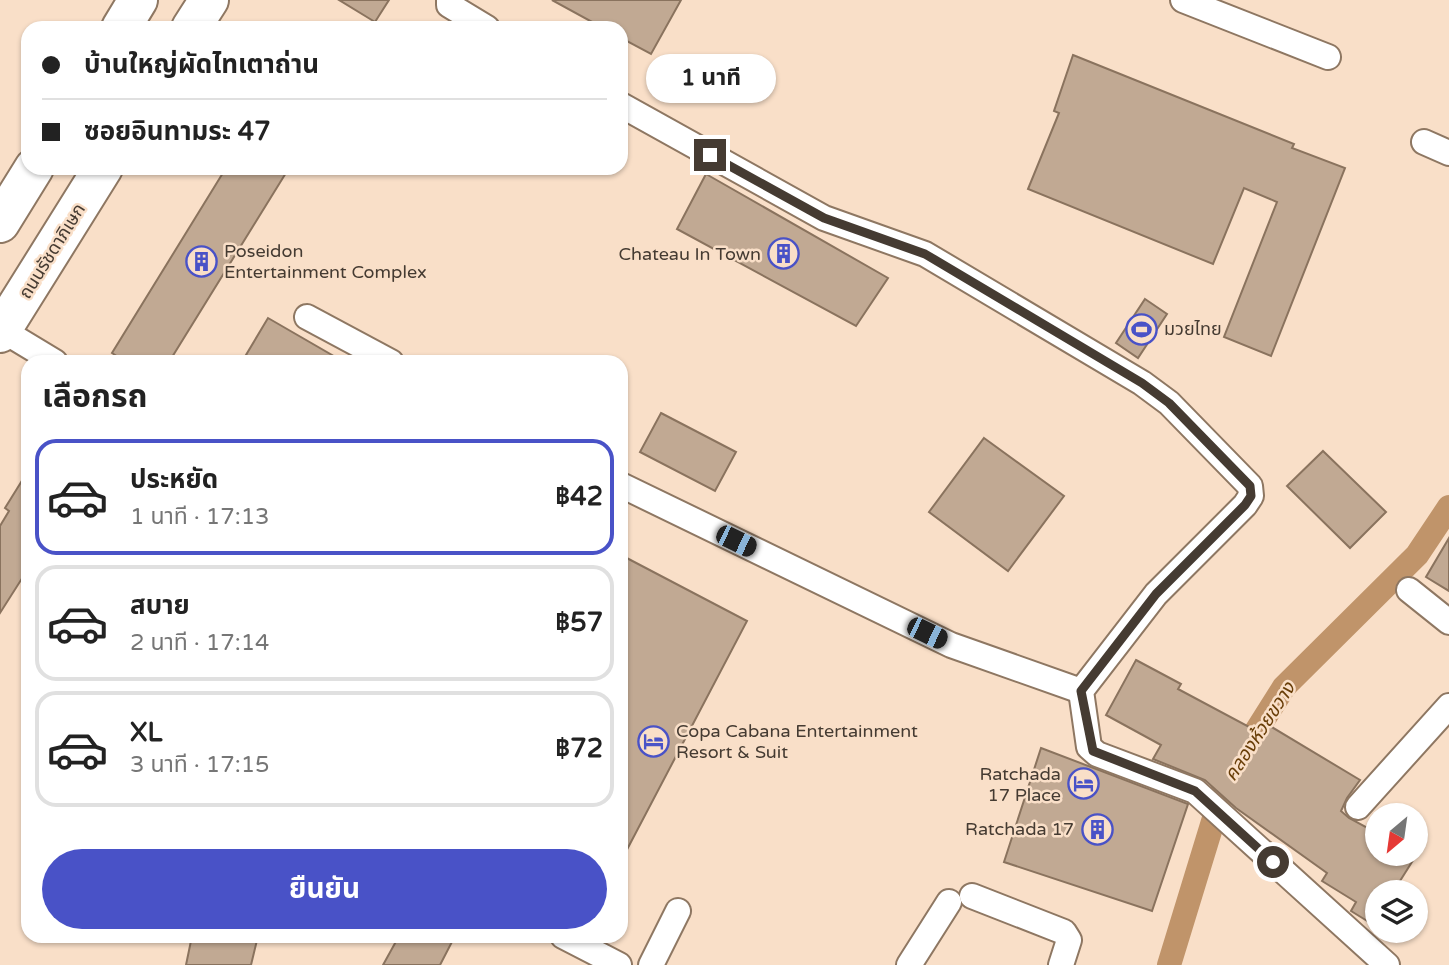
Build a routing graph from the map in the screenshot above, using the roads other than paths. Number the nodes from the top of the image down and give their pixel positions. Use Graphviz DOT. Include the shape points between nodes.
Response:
graph roads {
  1 [pos="138,0"];
  2 [pos="209,0"];
  3 [pos="449,0"];
  4 [pos="1182,0"];
  5 [pos="125,21"];
  6 [pos="196,21"];
  7 [pos="475,21"];
  8 [pos="1328,57"];
  9 [pos="628,109"];
  10 [pos="1424,142"];
  11 [pos="1449,153"];
  12 [pos="30,175"];
  13 [pos="99,175"];
  14 [pos="0,223"];
  15 [pos="307,317"];
  16 [pos="1,332"];
  17 [pos="42,355"];
  18 [pos="378,355"];
  19 [pos="628,488"];
  20 [pos="1409,590"];
  21 [pos="1449,622"];
  22 [pos="1081,691"];
  23 [pos="1449,706"];
  24 [pos="1358,807"];
  25 [pos="678,911"];
  26 [pos="577,943"];
  27 [pos="619,965"];
  28 [pos="652,965"];
  29 [pos="909,965"];
  30 [pos="1061,965"];
  31 [pos="1387,965"];
  1 -- 5 [label="main road"];
  2 -- 6 [label="main road"];
  3 -- 7 [label="street" via="449,5"];
  4 -- 8 [label="street"];
  9 -- 22 [label="street" via="824,218 925,254 1142,383 1169,403 1250,486 1251,496 1245,505 1156,594"];
  10 -- 11 [label="street"];
  12 -- 14 [label="main road"];
  13 -- 16 [label="main road, ถนนรัชดาภิเษก"];
  15 -- 18 [label="street"];
  16 -- 17 [label="street"];
  19 -- 22 [label="street" via="951,645"];
  20 -- 21 [label="street"];
  22 -- 31 [label="street" via="1093,751 1195,791"];
  23 -- 24 [label="street"];
  25 -- 28 [label="street"];
  26 -- 27 [label="street"];
  29 -- 30 [label="street" via="960,899 1064,932 1069,940"];
}
